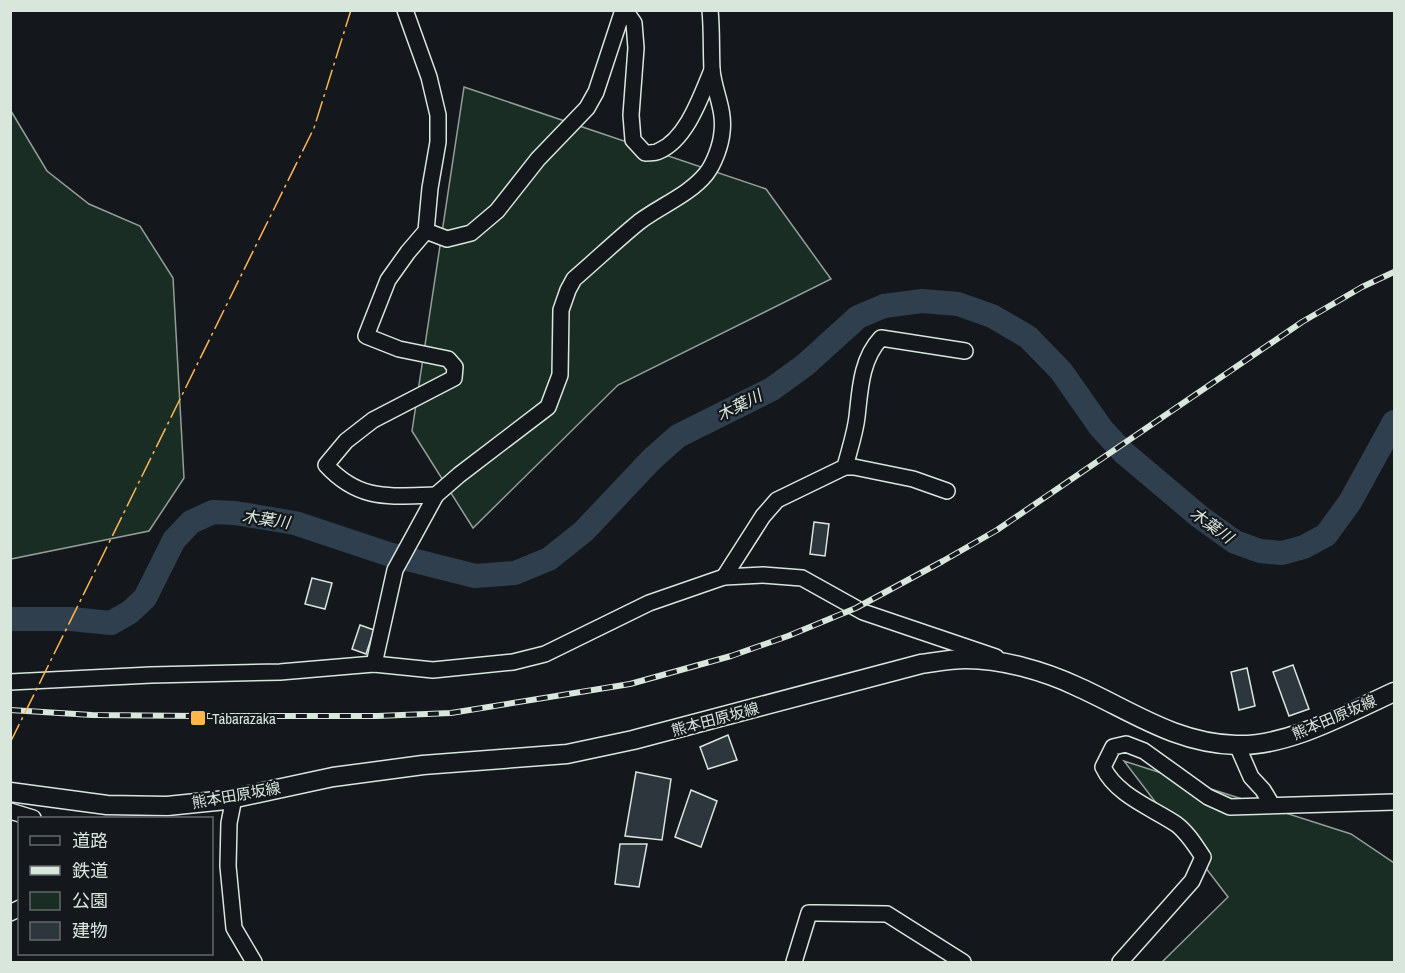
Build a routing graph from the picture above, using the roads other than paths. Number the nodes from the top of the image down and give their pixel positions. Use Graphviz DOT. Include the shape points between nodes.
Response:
graph roads {
  1 [pos="405,10"];
  2 [pos="624,10"];
  3 [pos="710,10"];
  4 [pos="712,70"];
  5 [pos="426,231"];
  6 [pos="965,351"];
  7 [pos="845,467"];
  8 [pos="947,491"];
  9 [pos="436,495"];
  10 [pos="724,577"];
  11 [pos="374,664"];
  12 [pos="1024,667"];
  13 [pos="10,682"];
  14 [pos="1395,692"];
  15 [pos="1237,745"];
  16 [pos="10,792"];
  17 [pos="234,798"];
  18 [pos="1395,802"];
  19 [pos="1272,805"];
  20 [pos="10,811"];
  21 [pos="27,817"];
  22 [pos="254,963"];
  23 [pos="794,963"];
  24 [pos="963,963"];
  25 [pos="1120,963"];
  1 -- 5 [label="street" via="438,115"];
  2 -- 4 [label="street" via="633,23 636,48 633,140 645,153 659,152 691,119"];
  2 -- 5 [label="street" via="587,108 538,159 497,212 471,233 447,239"];
  3 -- 4 [label="street"];
  4 -- 9 [label="street" via="723,132 706,174 640,222 574,279 561,310 560,375 548,407"];
  5 -- 9 [label="street" via="388,280 366,336 399,349 448,359 454,367 454,378 373,420 346,441 326,465 341,481 363,491 384,496"];
  6 -- 7 [label="street" via="881,338 864,368"];
  7 -- 8 [label="street" via="913,479"];
  7 -- 10 [label="street" via="777,500"];
  9 -- 11 [label="street" via="395,570"];
  10 -- 11 [label="street" via="649,603 545,654 504,663 433,670"];
  10 -- 12 [label="street" via="763,574 802,578 863,612"];
  11 -- 13 [label="street" via="280,672"];
  12 -- 15 [label="main road, 熊本田原坂線" via="1074,685 1160,728"];
  12 -- 17 [label="main road, 熊本田原坂線" via="967,659 921,664 567,754 423,765 333,777"];
  14 -- 15 [label="main road, 熊本田原坂線" via="1282,739"];
  15 -- 19 [label="street" via="1251,777"];
  16 -- 17 [label="main road, 熊本田原坂線" via="107,805 167,806"];
  17 -- 22 [label="street" via="228,866 234,928"];
  18 -- 19 [label="street"];
  19 -- 25 [label="street" via="1230,807 1144,751 1126,744 1113,747 1103,767 1108,777 1132,798 1178,826 1203,857 1192,881"];
  20 -- 21 [label="street"];
  23 -- 24 [label="street" via="809,913 817,913 887,914"];
}
